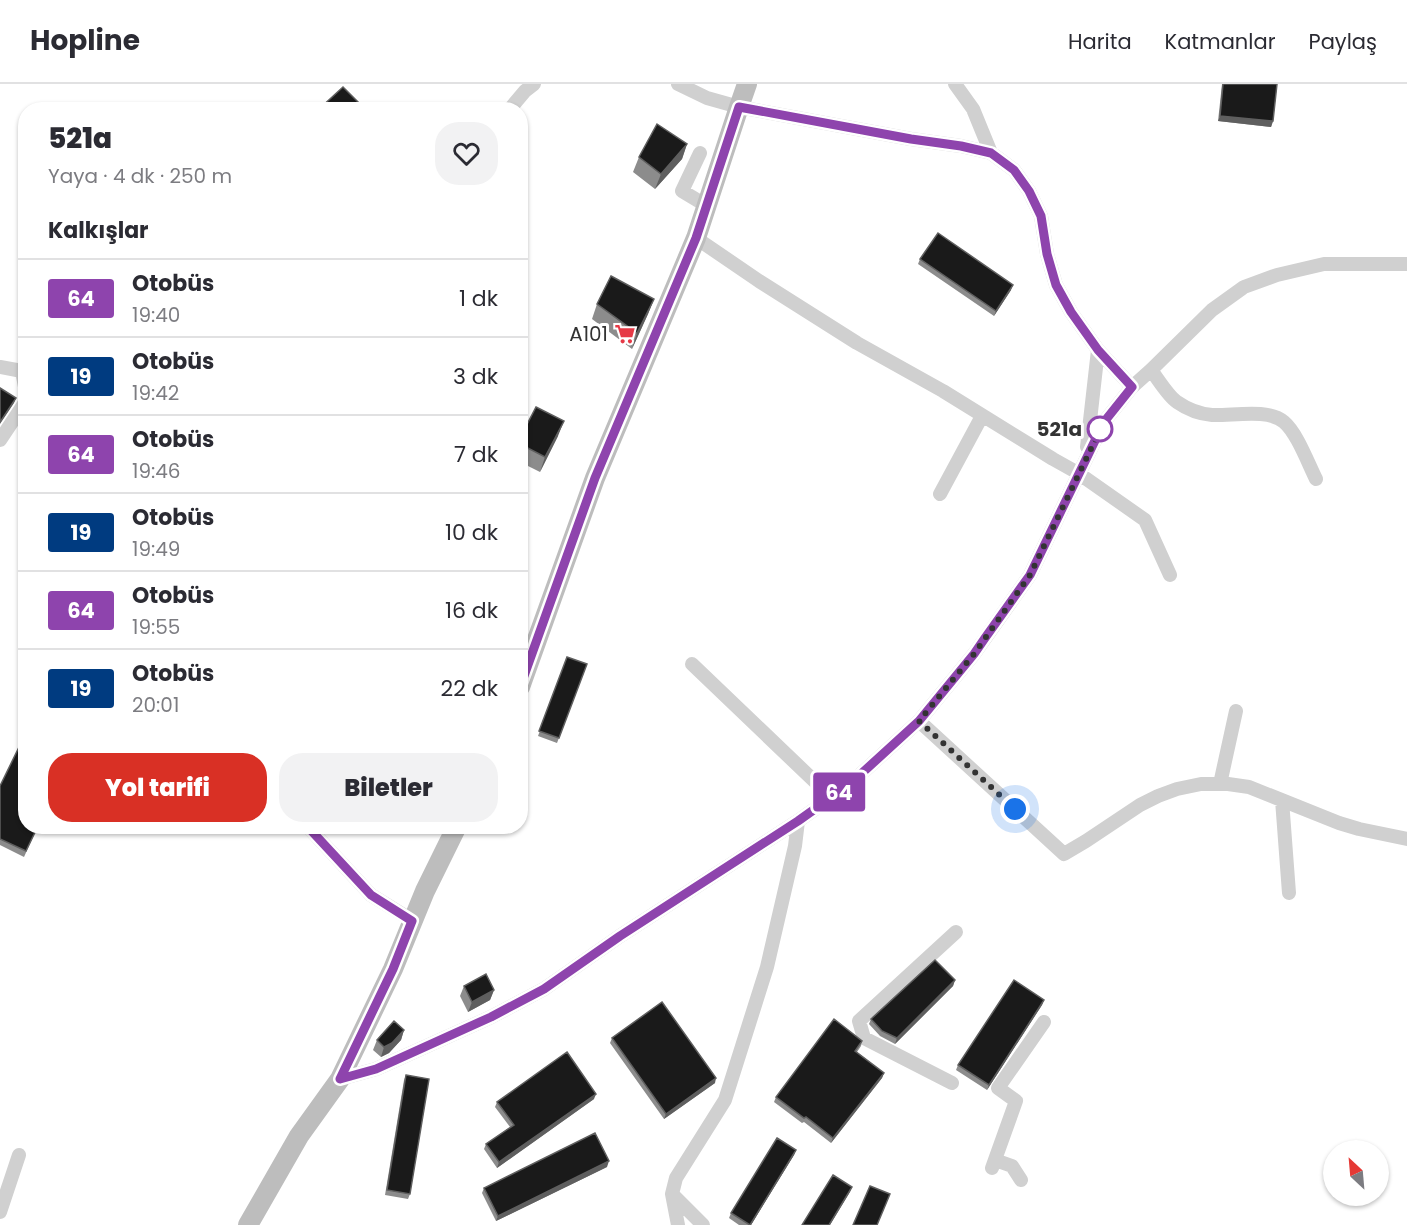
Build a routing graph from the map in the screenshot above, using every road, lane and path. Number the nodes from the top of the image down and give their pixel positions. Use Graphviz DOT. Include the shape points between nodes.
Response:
graph roads {
  1 [pos="534,84"];
  2 [pos="678,84"];
  3 [pos="747,84"];
  4 [pos="955,84"];
  5 [pos="516,102"];
  6 [pos="739,107"];
  7 [pos="700,153"];
  8 [pos="991,153"];
  9 [pos="706,206"];
  10 [pos="696,238"];
  11 [pos="1407,264"];
  12 [pos="1098,350"];
  13 [pos="0,367"];
  14 [pos="18,369"];
  15 [pos="1151,370"];
  16 [pos="1132,387"];
  17 [pos="18,413"];
  18 [pos="982,416"];
  19 [pos="0,440"];
  20 [pos="1085,458"];
  21 [pos="1078,473"];
  22 [pos="1316,479"];
  23 [pos="940,494"];
  24 [pos="1170,575"];
  25 [pos="692,664"];
  26 [pos="528,665"];
  27 [pos="1236,711"];
  28 [pos="919,721"];
  29 [pos="1220,784"];
  30 [pos="831,797"];
  31 [pos="1282,800"];
  32 [pos="798,821"];
  33 [pos="314,834"];
  34 [pos="453,834"];
  35 [pos="1407,839"];
  36 [pos="1290,893"];
  37 [pos="412,921"];
  38 [pos="956,932"];
  39 [pos="1044,1022"];
  40 [pos="340,1079"];
  41 [pos="952,1083"];
  42 [pos="19,1155"];
  43 [pos="1021,1180"];
  44 [pos="672,1194"];
  45 [pos="0,1212"];
  46 [pos="248,1225"];
  47 [pos="678,1225"];
  48 [pos="703,1225"];
  1 -- 5 [label="street"];
  2 -- 6 [label="street"];
  3 -- 6 [label="street"];
  4 -- 8 [label="street" via="973,110"];
  6 -- 8 [label="street"];
  6 -- 9 [label="street"];
  7 -- 9 [label="street" via="682,191"];
  8 -- 12 [label="street" via="1014,170 1029,191 1041,216 1056,285"];
  9 -- 10 [label="street"];
  10 -- 18 [label="street" via="847,337"];
  10 -- 26 [label="street" via="595,478"];
  11 -- 15 [label="street" via="1324,264 1244,287 1212,310"];
  12 -- 16 [label="street"];
  12 -- 20 [label="street"];
  13 -- 14 [label="street"];
  15 -- 16 [label="street"];
  15 -- 22 [label="street" via="1175,401 1193,410 1210,415 1270,416 1283,421"];
  16 -- 20 [label="street" via="1104,422"];
  17 -- 19 [label="street"];
  18 -- 21 [label="street"];
  18 -- 23 [label="street"];
  20 -- 21 [label="street"];
  21 -- 24 [label="street" via="1145,520"];
  21 -- 28 [label="street" via="1030,575 974,654"];
  25 -- 30 [label="street"];
  27 -- 29 [label="street"];
  28 -- 29 [label="street" via="1064,854 1158,796 1201,784"];
  28 -- 30 [label="street"];
  29 -- 31 [label="street" via="1249,787"];
  30 -- 32 [label="street"];
  31 -- 35 [label="street" via="1359,829"];
  31 -- 36 [label="street"];
  32 -- 40 [label="street" via="544,989 376,1069"];
  32 -- 44 [label="street" via="767,967 725,1100 676,1178"];
  33 -- 37 [label="street" via="371,895"];
  34 -- 37 [label="street"];
  37 -- 40 [label="street"];
  38 -- 41 [label="street" via="859,1021 864,1038"];
  39 -- 43 [label="street" via="998,1088 1016,1101 993,1164 1012,1166"];
  40 -- 46 [label="street" via="299,1136"];
  42 -- 45 [label="street"];
  44 -- 47 [label="street"];
  44 -- 48 [label="street"];
}
